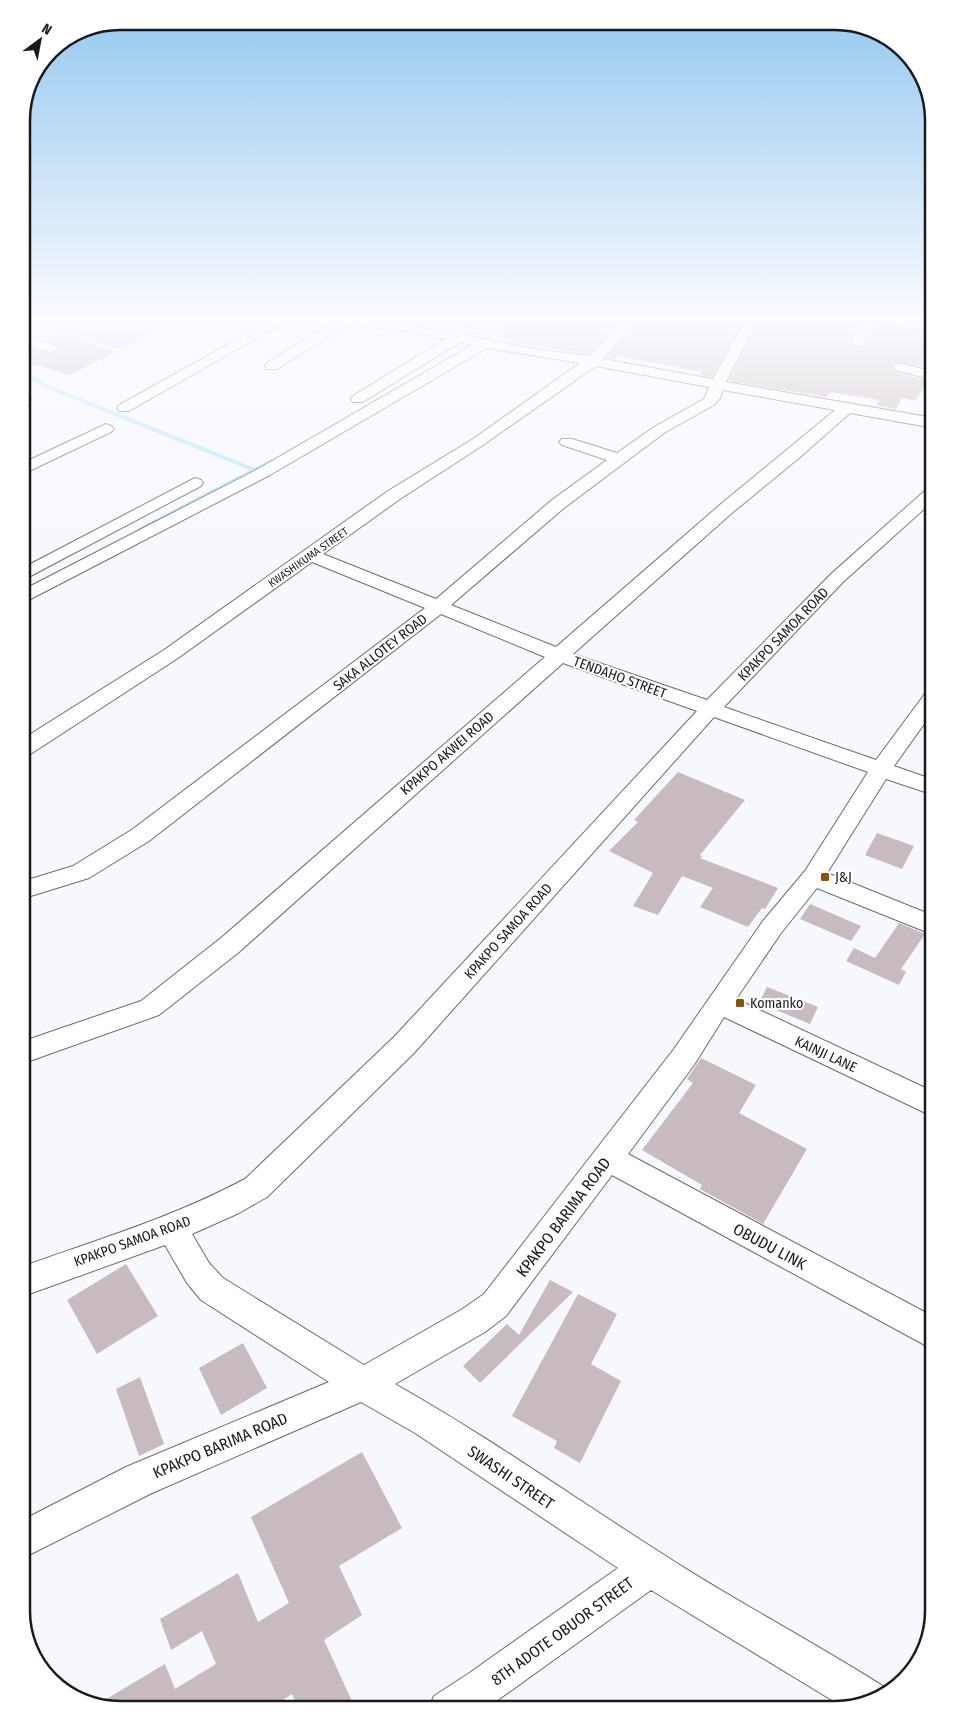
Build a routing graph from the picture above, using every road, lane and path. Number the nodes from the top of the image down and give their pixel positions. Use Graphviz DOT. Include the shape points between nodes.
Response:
graph roads {
  1 [pos="139,400"];
  2 [pos="357,400"];
  3 [pos="375,400"];
  4 [pos="538,400"];
  5 [pos="710,400"];
  6 [pos="800,400"];
  7 [pos="349,404"];
  8 [pos="124,408"];
  9 [pos="847,408"];
  10 [pos="925,421"];
  11 [pos="106,429"];
  12 [pos="567,442"];
  13 [pos="620,459"];
  14 [pos="30,466"];
  15 [pos="195,483"];
  16 [pos="925,499"];
  17 [pos="311,555"];
  18 [pos="30,571"];
  19 [pos="30,594"];
  20 [pos="438,607"];
  21 [pos="558,655"];
  22 [pos="925,708"];
  23 [pos="710,709"];
  24 [pos="30,744"];
  25 [pos="880,770"];
  26 [pos="925,785"];
  27 [pos="813,877"];
  28 [pos="30,888"];
  29 [pos="925,922"];
  30 [pos="719,1003"];
  31 [pos="30,1050"];
  32 [pos="925,1101"];
  33 [pos="607,1158"];
  34 [pos="173,1229"];
  35 [pos="30,1279"];
  36 [pos="925,1329"];
  37 [pos="362,1384"];
  38 [pos="30,1536"];
  39 [pos="650,1568"];
  40 [pos="863,1696"];
  41 [pos="462,1701"];
  1 -- 8 [label="street"];
  2 -- 7 [label="street"];
  3 -- 19 [label="street" via="264,472"];
  4 -- 17 [label="street, KWASHIKUMA STREET" via="394,495"];
  5 -- 13 [label="street, SAKA ALLOTEY ROAD" via="659,430"];
  6 -- 9 [label="street"];
  9 -- 10 [label="street"];
  9 -- 21 [label="street, KPAKPO AKWEI ROAD"];
  11 -- 14 [label="street"];
  12 -- 13 [label="street"];
  13 -- 20 [label="street, SAKA ALLOTEY ROAD" via="558,504"];
  15 -- 18 [label="street"];
  16 -- 23 [label="street, KPAKPO SAMOA ROAD" via="837,578"];
  17 -- 20 [label="street, TENDAHO STREET"];
  17 -- 24 [label="street, KWASHIKUMA STREET" via="171,654"];
  20 -- 21 [label="street, TENDAHO STREET"];
  20 -- 28 [label="street, SAKA ALLOTEY ROAD" via="141,835 81,872"];
  21 -- 23 [label="street, TENDAHO STREET"];
  21 -- 31 [label="street, KPAKPO AKWEI ROAD" via="230,945 164,998 135,1014"];
  22 -- 25 [label="street, KPAKPO BARIMA ROAD"];
  23 -- 25 [label="street, TENDAHO STREET"];
  23 -- 34 [label="street, KPAKPO SAMOA ROAD" via="404,1045 256,1188"];
  25 -- 26 [label="street, TENDAHO STREET"];
  25 -- 27 [label="street, KPAKPO BARIMA ROAD"];
  27 -- 29 [label="street"];
  27 -- 30 [label="street, KPAKPO BARIMA ROAD" via="772,927"];
  30 -- 32 [label="street, KAINJI LANE"];
  30 -- 33 [label="street, KPAKPO BARIMA ROAD" via="684,1057"];
  33 -- 36 [label="street, OBUDU LINK"];
  33 -- 37 [label="street, KPAKPO BARIMA ROAD" via="495,1305 473,1321"];
  34 -- 35 [label="street, KPAKPO SAMOA ROAD"];
  34 -- 37 [label="street, SWASHI STREET" via="198,1274 212,1289"];
  37 -- 38 [label="street, KPAKPO BARIMA ROAD" via="139,1480"];
  37 -- 39 [label="street, SWASHI STREET" via="427,1421"];
  39 -- 40 [label="street, SWASHI STREET"];
  39 -- 41 [label="street, 8TH ADOTE OBUOR STREET"];
}
